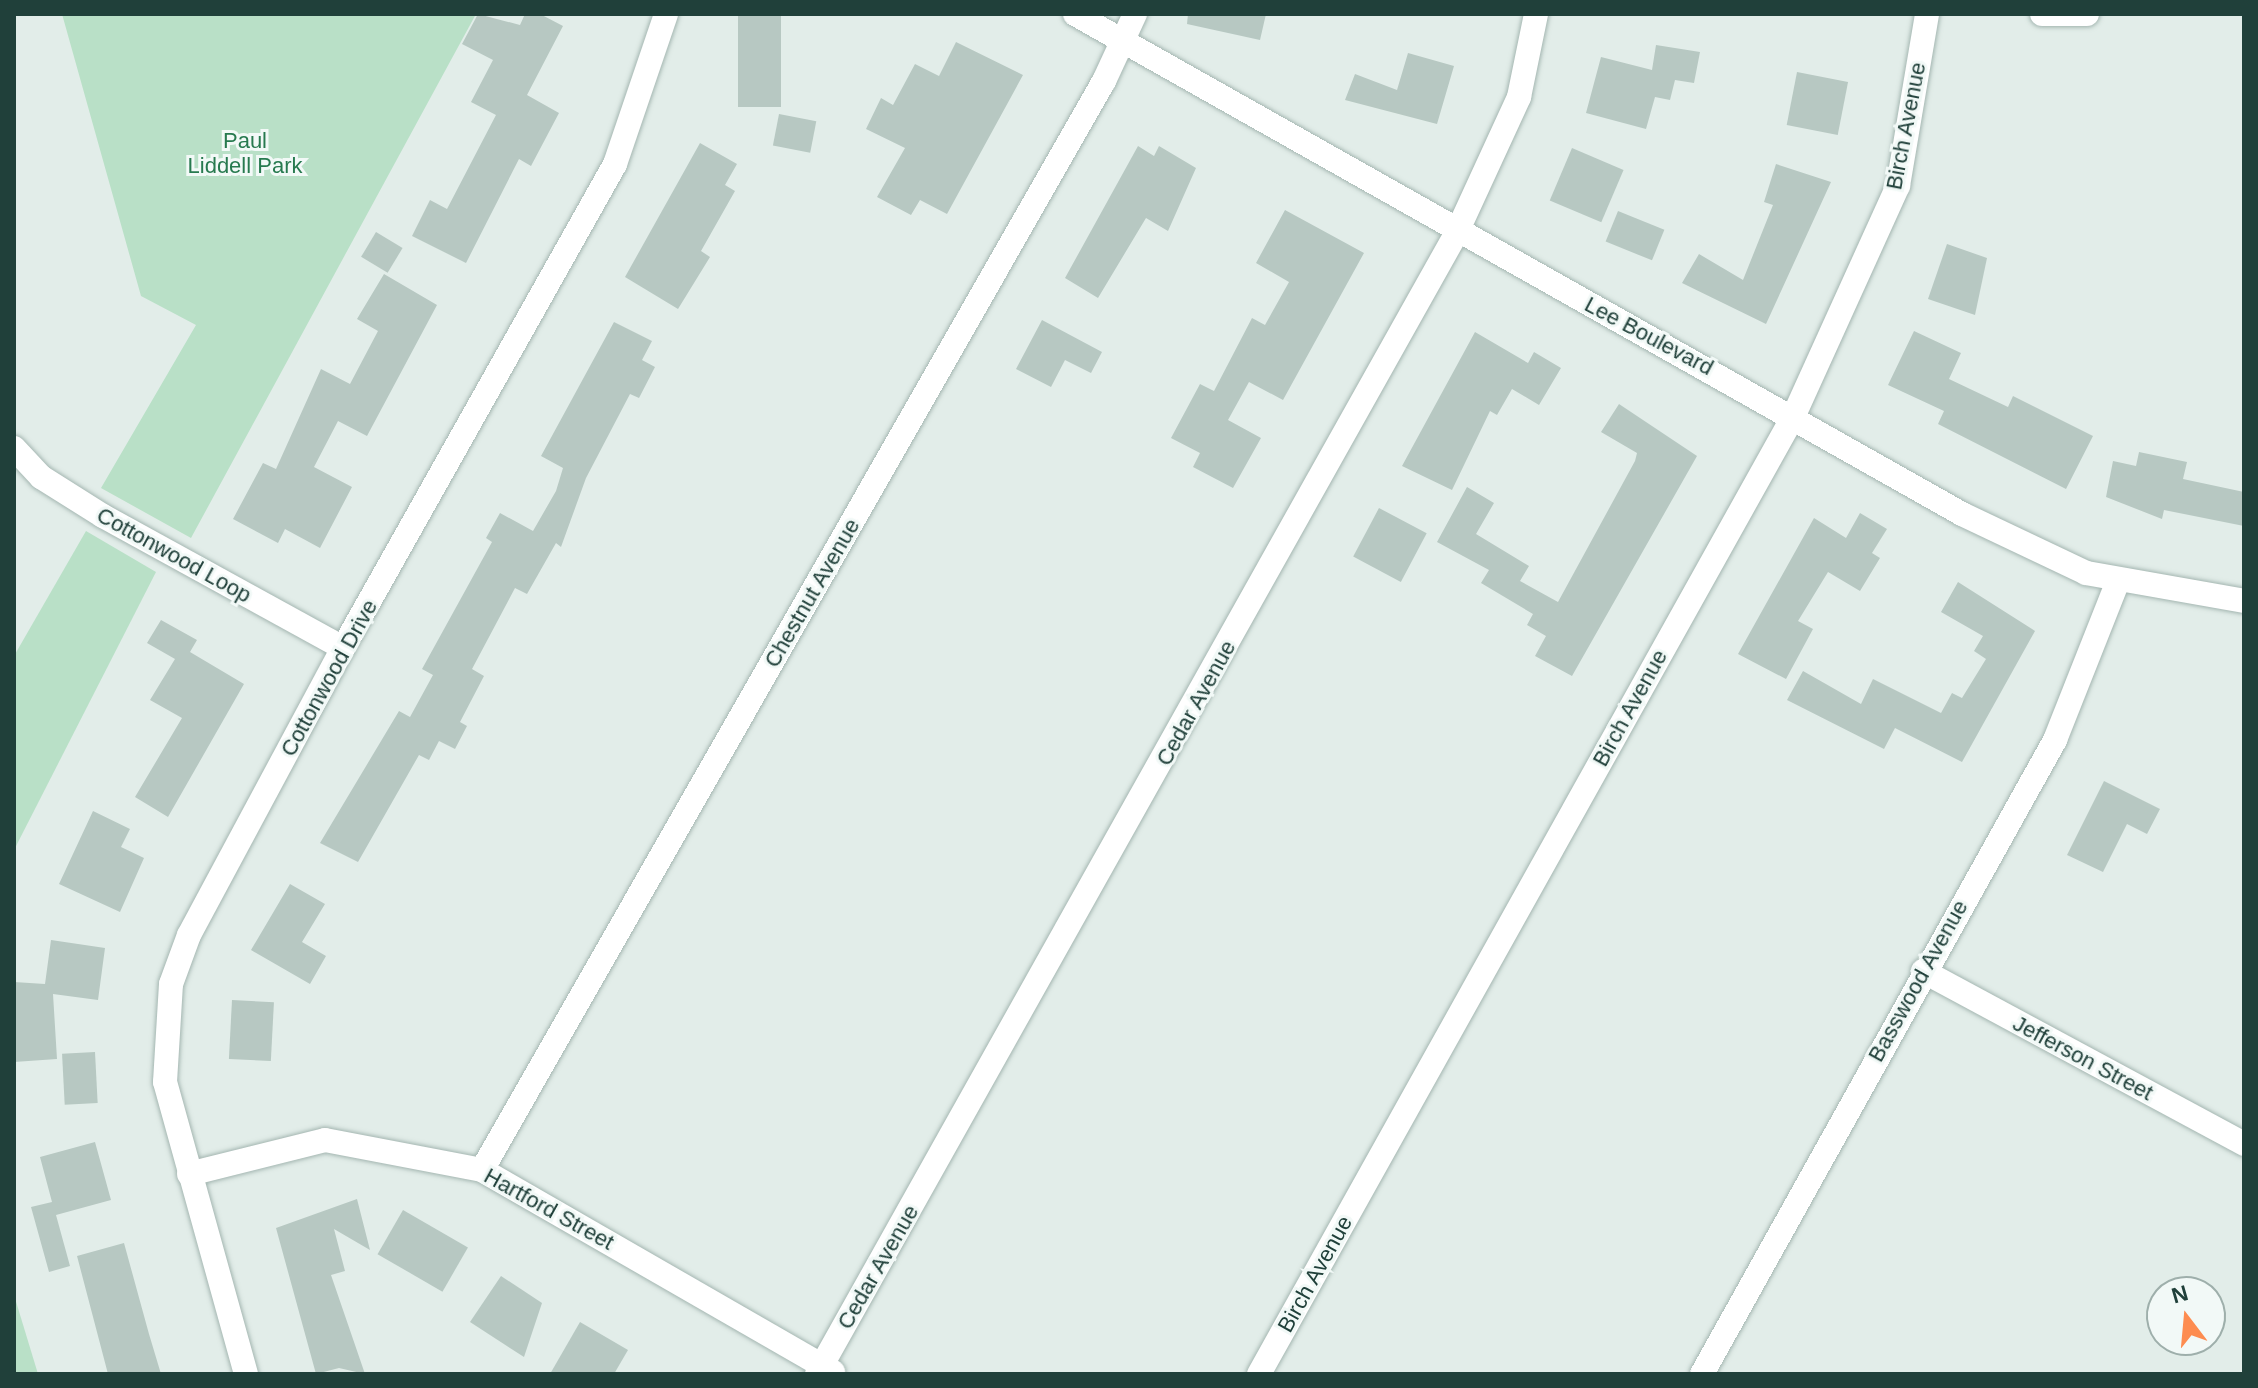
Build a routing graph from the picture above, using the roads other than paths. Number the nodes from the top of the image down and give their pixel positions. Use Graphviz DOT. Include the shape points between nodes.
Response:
graph roads {
  1 [pos="666,14"];
  2 [pos="1075,14"];
  3 [pos="1135,14"];
  4 [pos="1536,14"];
  5 [pos="1927,14"];
  6 [pos="2042,14"];
  7 [pos="2087,14"];
  8 [pos="1127,40"];
  9 [pos="1457,232"];
  10 [pos="1794,415"];
  11 [pos="14,448"];
  12 [pos="2118,581"];
  13 [pos="2244,601"];
  14 [pos="343,648"];
  15 [pos="1923,971"];
  16 [pos="2244,1144"];
  17 [pos="482,1170"];
  18 [pos="189,1174"];
  19 [pos="825,1371"];
  20 [pos="246,1374"];
  21 [pos="1259,1374"];
  22 [pos="1702,1374"];
  1 -- 14 [label="street, Cottonwood Drive" via="615,164"];
  2 -- 8 [label="street, Lee Boulevard"];
  3 -- 8 [label="street, Chestnut Avenue"];
  4 -- 9 [label="street, Cedar Avenue" via="1519,97"];
  5 -- 10 [label="street, Birch Avenue" via="1898,186"];
  6 -- 7 [label="street"];
  8 -- 9 [label="street, Lee Boulevard"];
  8 -- 17 [label="street, Chestnut Avenue"];
  9 -- 10 [label="street, Lee Boulevard"];
  9 -- 19 [label="street, Cedar Avenue"];
  10 -- 12 [label="street, Lee Boulevard" via="1962,514"];
  10 -- 21 [label="street, Birch Avenue"];
  11 -- 14 [label="street, Cottonwood Loop" via="41,477 103,516"];
  12 -- 13 [label="street, Lee Boulevard"];
  12 -- 15 [label="street, Basswood Avenue" via="2061,729"];
  14 -- 18 [label="street, Cottonwood Drive" via="189,935 171,984 165,1082"];
  15 -- 16 [label="street, Jefferson Street"];
  15 -- 22 [label="street, Basswood Avenue"];
  17 -- 18 [label="street, Hartford Street" via="325,1140"];
  17 -- 19 [label="street, Hartford Street"];
  18 -- 20 [label="street, Cottonwood Drive"];
}
